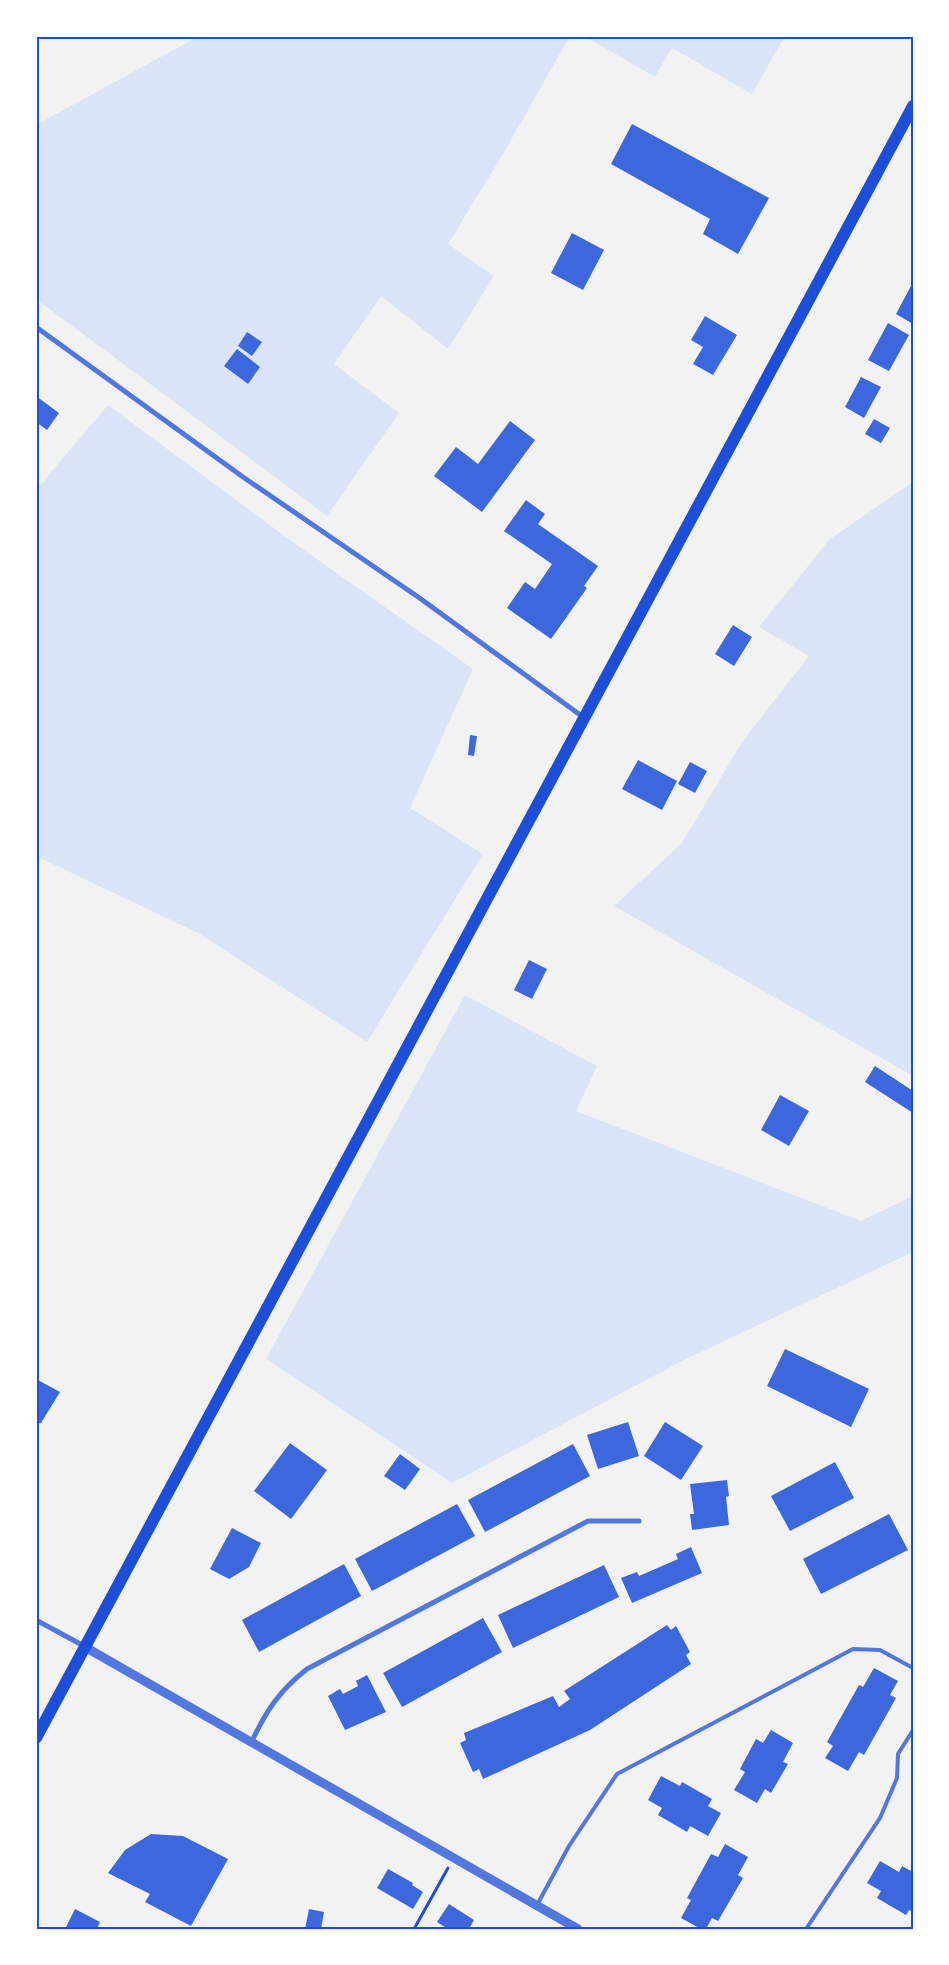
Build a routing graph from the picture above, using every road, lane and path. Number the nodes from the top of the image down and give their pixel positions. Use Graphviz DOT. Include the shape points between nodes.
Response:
graph roads {
  1 [pos="913,106"];
  2 [pos="36,327"];
  3 [pos="584,718"];
  4 [pos="639,1521"];
  5 [pos="36,1620"];
  6 [pos="85,1646"];
  7 [pos="913,1668"];
  8 [pos="913,1730"];
  9 [pos="36,1738"];
  10 [pos="251,1743"];
  11 [pos="454,1859"];
  12 [pos="536,1906"];
  13 [pos="414,1929"];
  14 [pos="578,1929"];
  15 [pos="806,1929"];
  1 -- 3 [label="main road"];
  2 -- 3 [label="street"];
  3 -- 6 [label="main road"];
  4 -- 10 [label="street" via="588,1522 307,1669 284,1687"];
  5 -- 6 [label="street"];
  6 -- 9 [label="main road"];
  6 -- 10 [label="street"];
  7 -- 12 [label="lane" via="880,1650 853,1649 617,1774 569,1846"];
  8 -- 15 [label="lane" via="898,1754 896,1778 880,1818"];
  10 -- 11 [label="street"];
  11 -- 12 [label="street"];
  11 -- 13 [label="path"];
  12 -- 14 [label="street"];
}
